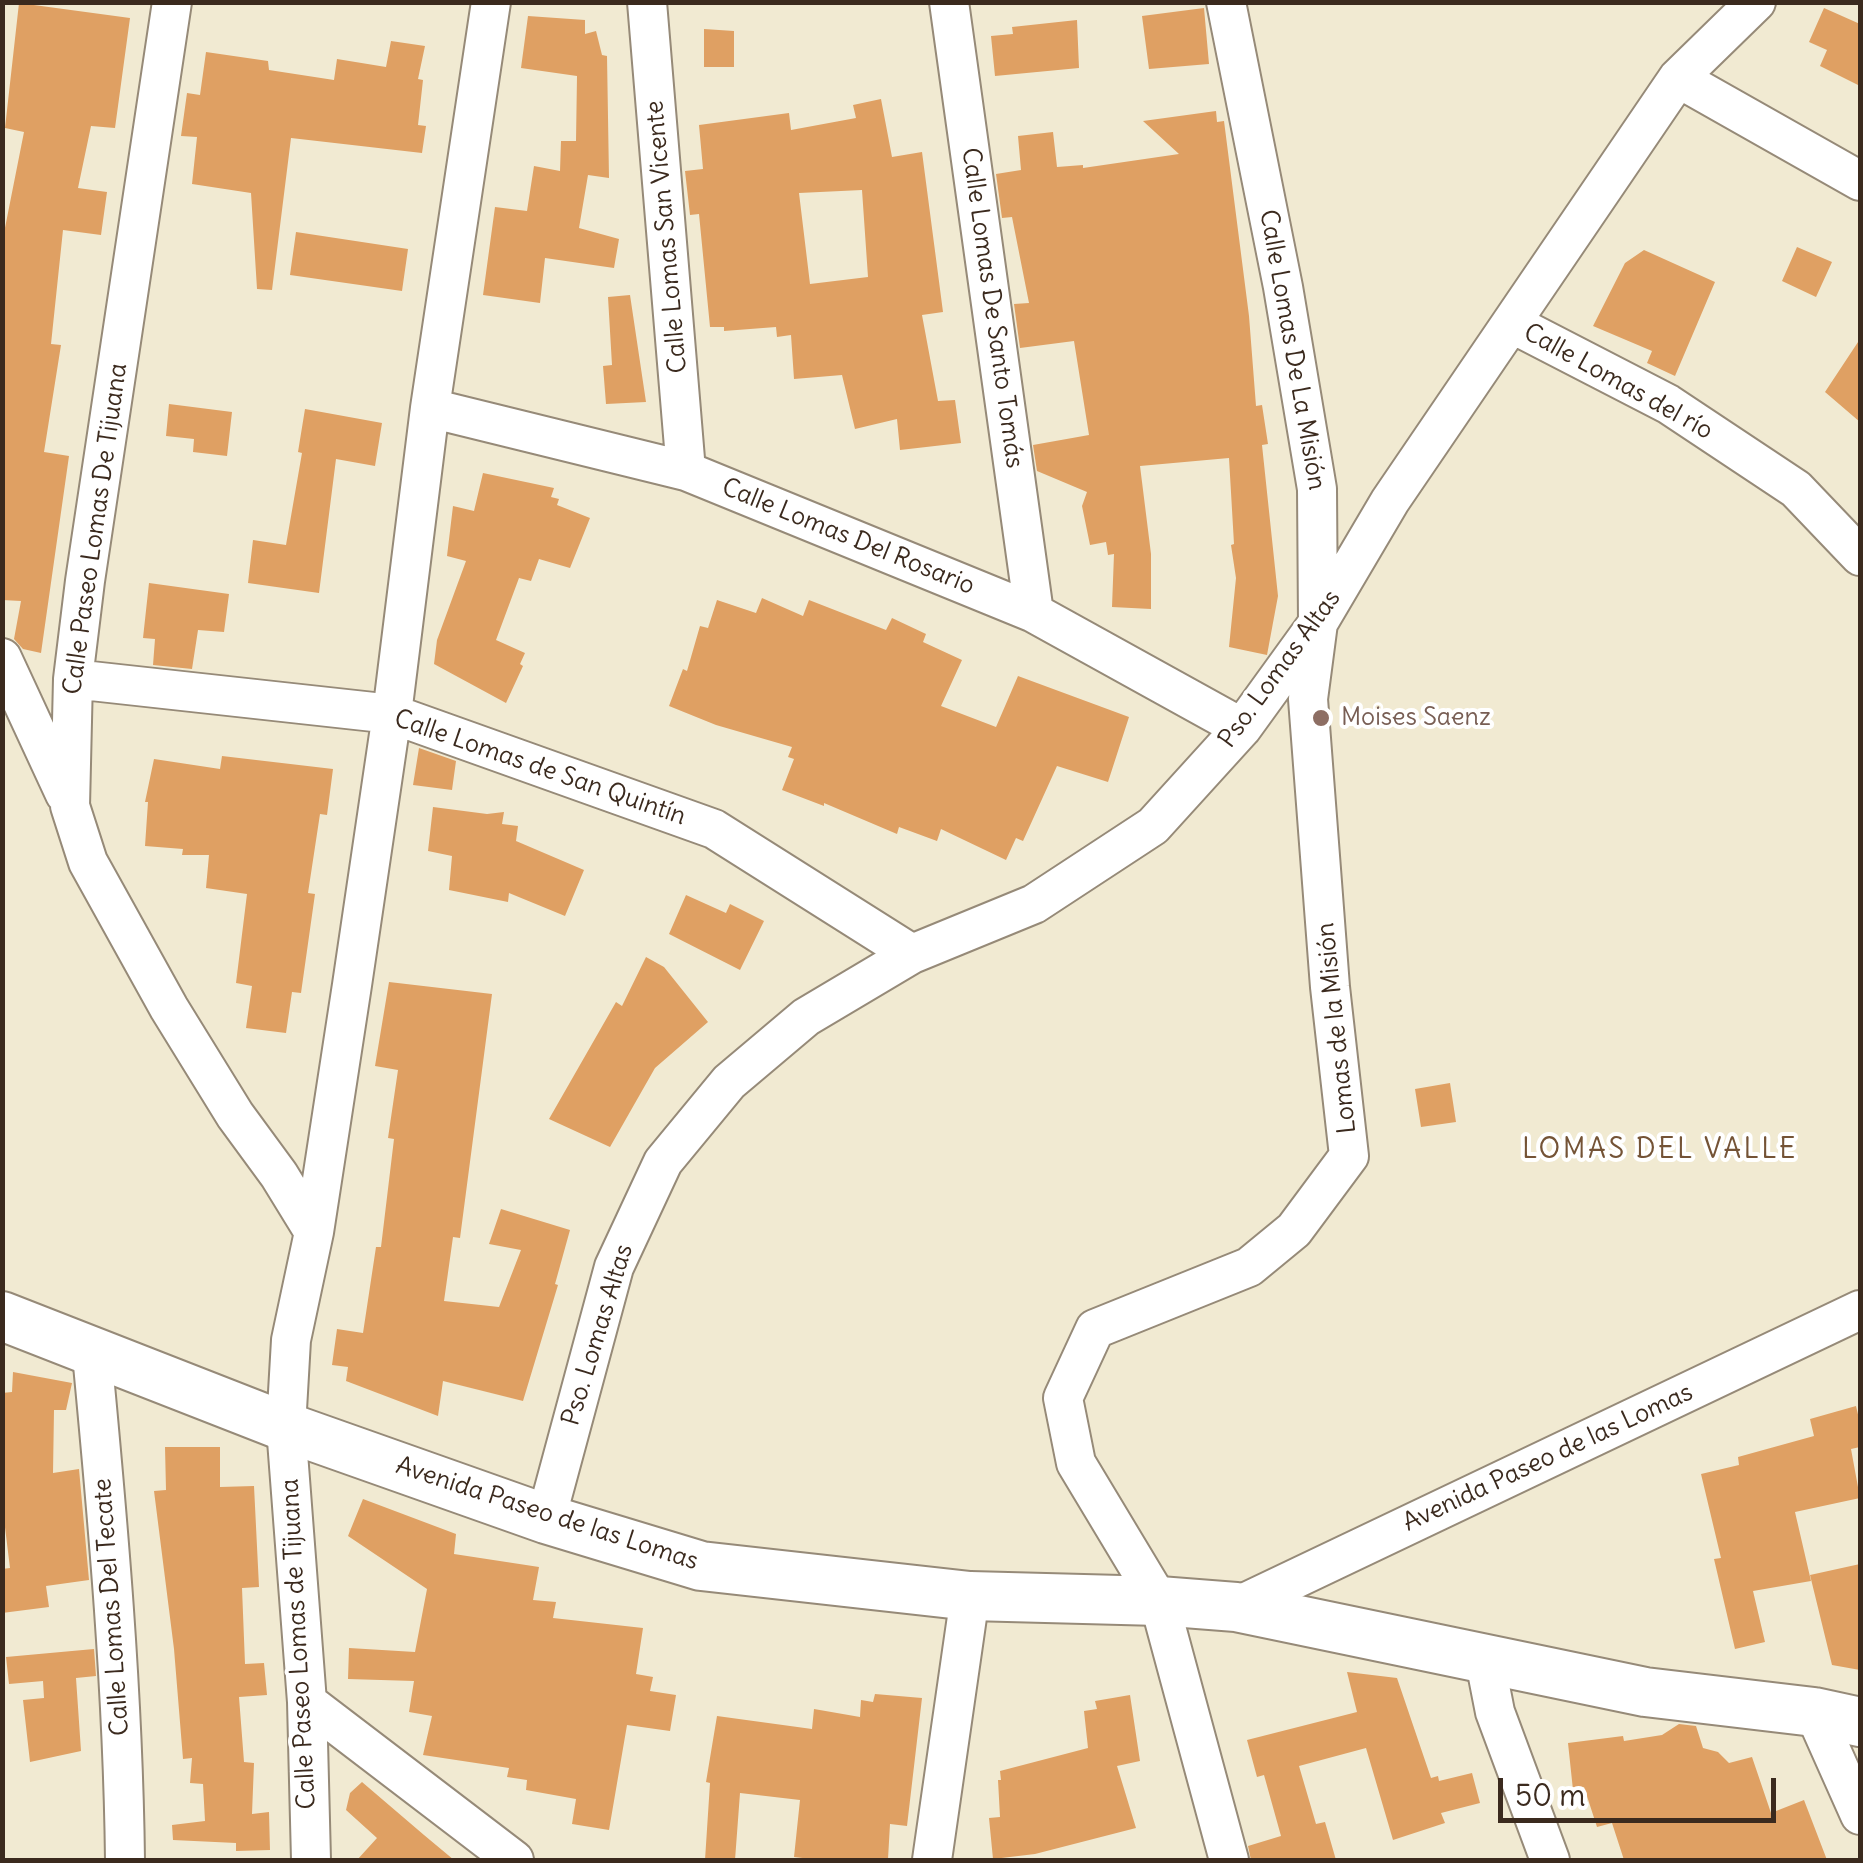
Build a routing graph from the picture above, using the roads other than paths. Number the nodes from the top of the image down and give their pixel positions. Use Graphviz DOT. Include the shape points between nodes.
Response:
graph roads {
  1 [pos="172,2"];
  2 [pos="491,2"];
  3 [pos="647,2"];
  4 [pos="949,2"];
  5 [pos="1226,2"];
  6 [pos="1756,2"];
  7 [pos="1678,78"];
  8 [pos="1860,182"];
  9 [pos="1513,324"];
  10 [pos="430,408"];
  11 [pos="686,471"];
  12 [pos="1860,556"];
  13 [pos="1034,614"];
  14 [pos="1318,623"];
  15 [pos="2,658"];
  16 [pos="73,679"];
  17 [pos="392,714"];
  18 [pos="1242,728"];
  19 [pos="70,806"];
  20 [pos="1318,820"];
  21 [pos="912,954"];
  22 [pos="314,1232"];
  23 [pos="1860,1310"];
  24 [pos="2,1316"];
  25 [pos="92,1354"];
  26 [pos="286,1427"];
  27 [pos="546,1519"];
  28 [pos="970,1596"];
  29 [pos="1159,1601"];
  30 [pos="1236,1608"];
  31 [pos="1485,1661"];
  32 [pos="307,1702"];
  33 [pos="1814,1712"];
  34 [pos="1860,1722"];
  35 [pos="1860,1815"];
  36 [pos="125,1860"];
  37 [pos="311,1860"];
  38 [pos="514,1860"];
  39 [pos="932,1860"];
  40 [pos="1229,1860"];
  41 [pos="1550,1860"];
  1 -- 16 [label="street, Calle Paseo Lomas De Tijuana"];
  2 -- 10 [label="street"];
  3 -- 11 [label="street, Calle Lomas San Vicente"];
  4 -- 13 [label="street, Calle Lomas De Santo Tomás"];
  5 -- 14 [label="street, Calle Lomas De La Misión" via="1318,489"];
  6 -- 7 [label="street, Pso. Lomas Altas"];
  7 -- 8 [label="street"];
  7 -- 9 [label="street, Pso. Lomas Altas"];
  9 -- 12 [label="street, Calle Lomas del río" via="1668,404 1796,488"];
  9 -- 14 [label="street, Pso. Lomas Altas" via="1390,501"];
  10 -- 11 [label="street, Calle Lomas Del Rosario"];
  10 -- 17 [label="street"];
  11 -- 13 [label="street, Calle Lomas Del Rosario"];
  13 -- 18 [label="street, Calle Lomas Del Rosario"];
  14 -- 18 [label="street, Pso. Lomas Altas"];
  14 -- 20 [label="street, Calle Lomas De La Misión" via="1308,699"];
  15 -- 19 [label="street"];
  16 -- 17 [label="street, Calle Lomas de San Quintín"];
  16 -- 19 [label="street, Calle Paseo Lomas De Tijuana"];
  17 -- 21 [label="street, Calle Lomas de San Quintín" via="714,830"];
  17 -- 22 [label="street"];
  18 -- 21 [label="street, Pso. Lomas Altas" via="1152,826 1034,904"];
  19 -- 22 [label="street, Calle Paseo Lomas De Tijuana" via="88,862 169,1008"];
  20 -- 29 [label="street, Lomas de la Misión" via="1349,1156 1294,1230 1249,1267 1095,1329 1063,1398 1076,1463"];
  21 -- 27 [label="street, Pso. Lomas Altas" via="806,1018 742,1071 663,1162 614,1267"];
  22 -- 26 [label="street" via="292,1340"];
  23 -- 30 [label="street, Avenida Paseo de las Lomas"];
  24 -- 25 [label="street, Avenida Paseo de las Lomas"];
  25 -- 26 [label="street, Avenida Paseo de las Lomas"];
  25 -- 36 [label="street, Calle Lomas Del Tecate" via="111,1564"];
  26 -- 27 [label="street, Avenida Paseo de las Lomas"];
  26 -- 32 [label="street, Calle Paseo Lomas de Tijuana"];
  27 -- 28 [label="street, Avenida Paseo de las Lomas" via="702,1566"];
  28 -- 29 [label="street, Avenida Paseo de las Lomas"];
  28 -- 39 [label="street"];
  29 -- 30 [label="street, Avenida Paseo de las Lomas"];
  29 -- 40 [label="street, Lomas de la Misión"];
  30 -- 31 [label="street, Avenida Paseo de las Lomas"];
  31 -- 33 [label="street, Avenida Paseo de las Lomas" via="1645,1692"];
  31 -- 41 [label="street" via="1495,1712"];
  32 -- 37 [label="street, Calle Paseo Lomas de Tijuana"];
  32 -- 38 [label="street"];
  33 -- 34 [label="street, Avenida Paseo de las Lomas"];
  33 -- 35 [label="street"];
}
